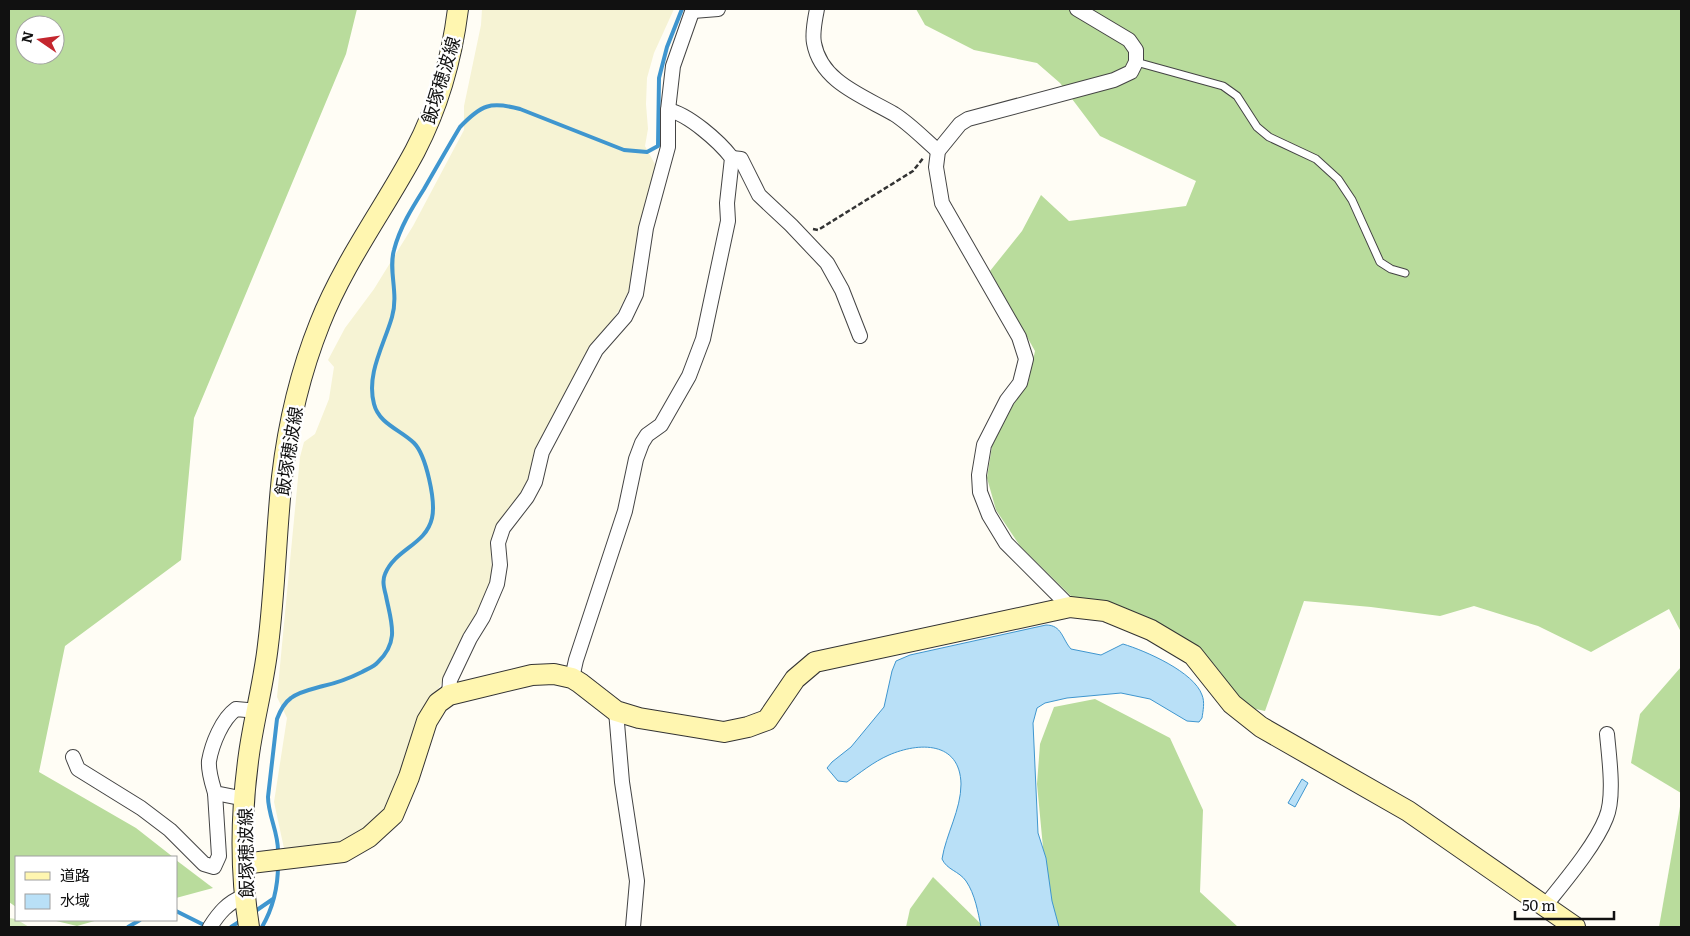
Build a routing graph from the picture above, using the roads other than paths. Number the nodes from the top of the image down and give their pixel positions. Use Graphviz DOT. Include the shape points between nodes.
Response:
graph roads {
  1 [pos="458,9"];
  2 [pos="718,9"];
  3 [pos="817,9"];
  4 [pos="1077,9"];
  5 [pos="693,10"];
  6 [pos="1136,62"];
  7 [pos="668,110"];
  8 [pos="935,148"];
  9 [pos="732,158"];
  10 [pos="1405,273"];
  11 [pos="860,336"];
  12 [pos="1070,608"];
  13 [pos="572,678"];
  14 [pos="449,695"];
  15 [pos="257,711"];
  16 [pos="616,711"];
  17 [pos="1607,734"];
  18 [pos="73,757"];
  19 [pos="215,793"];
  20 [pos="245,799"];
  21 [pos="243,864"];
  22 [pos="244,896"];
  23 [pos="1545,906"];
  24 [pos="210,927"];
  25 [pos="249,927"];
  26 [pos="633,927"];
  27 [pos="1575,927"];
  1 -- 15 [label="street, 飯塚穂波線" via="454,38 436,103 416,149 332,295 298,387 282,478 268,648"];
  2 -- 5 [label="street"];
  3 -- 8 [label="street" via="813,42 819,60 831,76 896,116"];
  4 -- 6 [label="street" via="1129,40 1136,50"];
  5 -- 7 [label="street" via="673,66"];
  6 -- 8 [label="street" via="1131,72 1114,80 968,119"];
  6 -- 10 [label="lane" via="1223,86 1237,96 1257,127 1316,159 1338,179 1352,200 1380,262 1391,270"];
  7 -- 9 [label="street" via="675,111 708,133"];
  7 -- 14 [label="street" via="668,147 646,228 636,294 625,317 596,350 542,452 535,482 503,528 498,543 500,565 497,584 450,680"];
  8 -- 12 [label="street" via="942,203 1019,337 1026,359 1020,383 1007,400 984,445 980,492 1006,543"];
  9 -- 11 [label="street" via="741,159 759,194 827,263 842,290"];
  9 -- 13 [label="street" via="728,221 703,339 689,376 661,425 647,435 636,458 625,511"];
  12 -- 16 [label="street" via="815,662 795,679 767,720 748,727 724,732"];
  12 -- 23 [label="street" via="1105,611 1151,630 1193,655 1232,704 1261,727 1408,810"];
  13 -- 14 [label="street" via="554,674 532,675"];
  13 -- 16 [label="street"];
  14 -- 21 [label="street" via="438,703 427,721 393,815 369,838 343,852"];
  15 -- 19 [label="street" via="236,709 229,714 209,763"];
  15 -- 20 [label="street, 飯塚穂波線"];
  16 -- 26 [label="street" via="622,782 637,881"];
  17 -- 23 [label="street" via="1610,790 1607,817"];
  18 -- 19 [label="street" via="78,769 141,808 170,830 204,864 214,867 219,856"];
  19 -- 20 [label="street"];
  20 -- 21 [label="street, 飯塚穂波線"];
  21 -- 22 [label="street, 飯塚穂波線"];
  22 -- 24 [label="street" via="220,911"];
  22 -- 25 [label="street, 飯塚穂波線"];
  23 -- 27 [label="street"];
}
